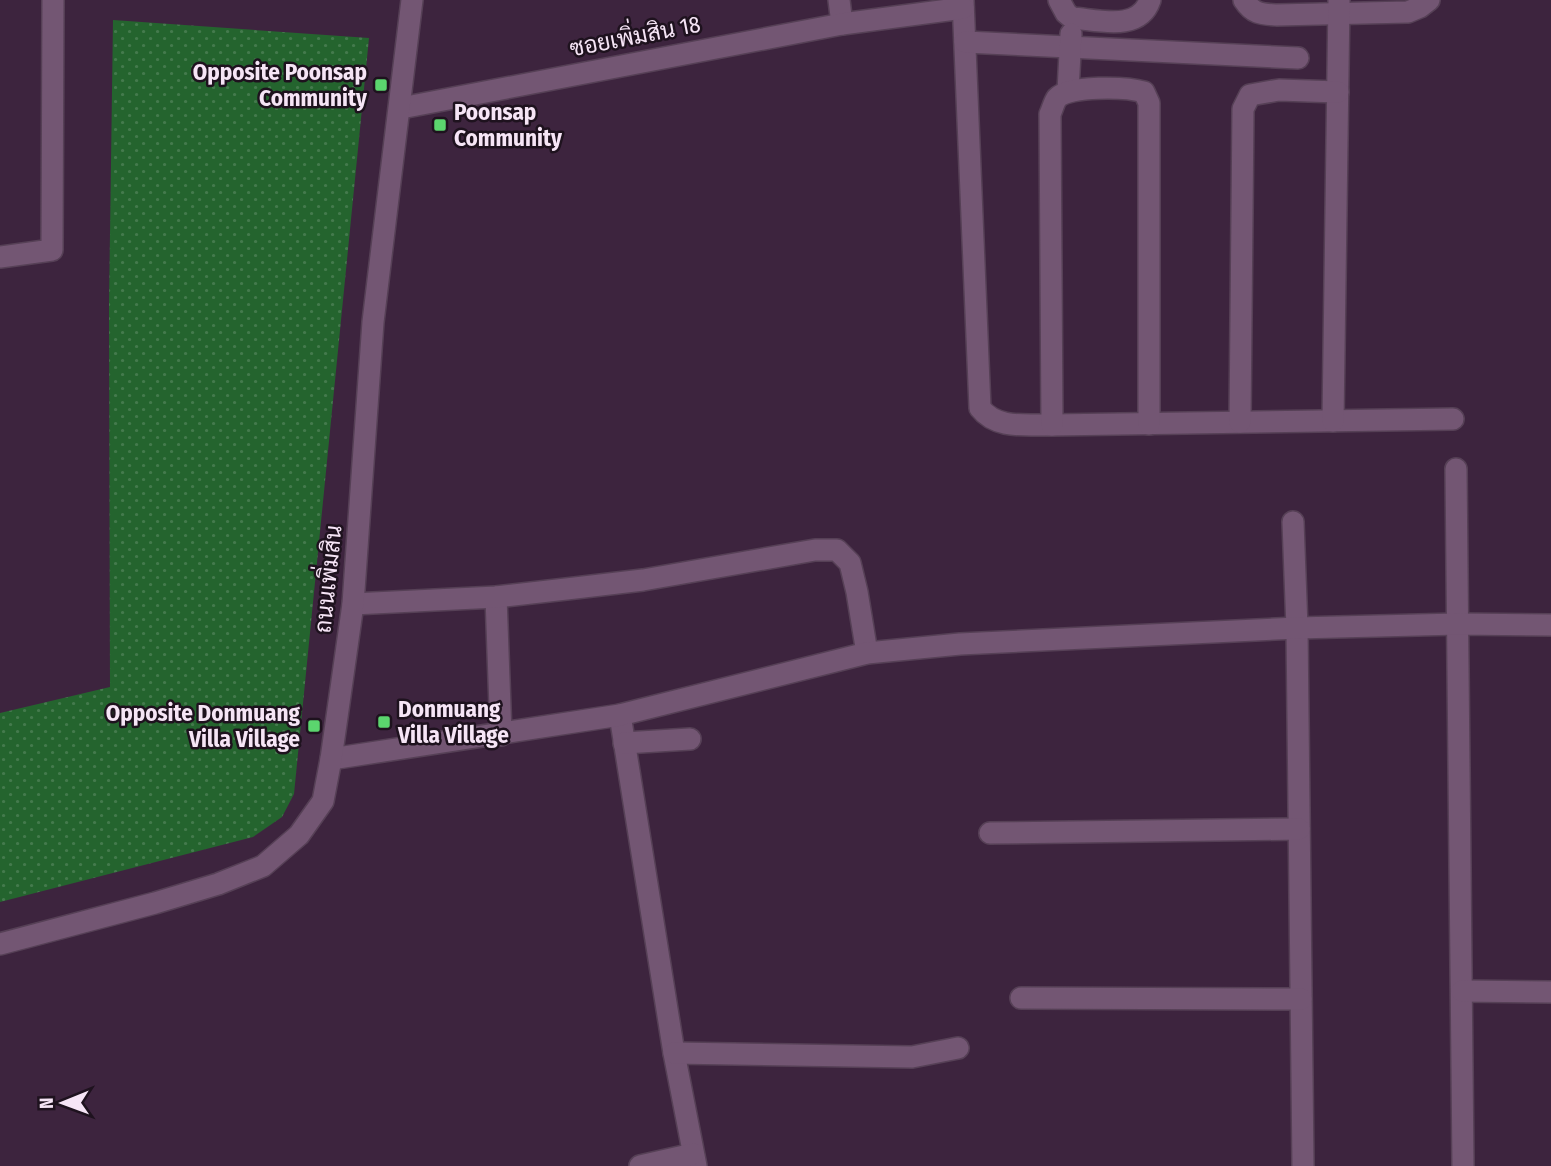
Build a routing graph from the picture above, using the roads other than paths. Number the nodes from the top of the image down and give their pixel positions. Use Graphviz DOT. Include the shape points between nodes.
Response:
graph roads {
  1 [pos="53,0"];
  2 [pos="412,0"];
  3 [pos="839,0"];
  4 [pos="1059,0"];
  5 [pos="1150,0"];
  6 [pos="1244,0"];
  7 [pos="1429,0"];
  8 [pos="963,4"];
  9 [pos="1339,7"];
  10 [pos="1072,18"];
  11 [pos="842,23"];
  12 [pos="965,42"];
  13 [pos="1069,47"];
  14 [pos="1298,58"];
  15 [pos="1068,92"];
  16 [pos="1338,92"];
  17 [pos="401,108"];
  18 [pos="0,257"];
  19 [pos="1453,419"];
  20 [pos="1333,421"];
  21 [pos="1240,422"];
  22 [pos="1149,424"];
  23 [pos="1052,425"];
  24 [pos="1456,469"];
  25 [pos="1293,522"];
  26 [pos="496,597"];
  27 [pos="353,604"];
  28 [pos="1458,625"];
  29 [pos="1551,625"];
  30 [pos="1297,628"];
  31 [pos="867,653"];
  32 [pos="620,715"];
  33 [pos="501,735"];
  34 [pos="690,739"];
  35 [pos="624,743"];
  36 [pos="331,759"];
  37 [pos="1299,829"];
  38 [pos="990,833"];
  39 [pos="0,944"];
  40 [pos="1462,991"];
  41 [pos="1551,992"];
  42 [pos="1021,998"];
  43 [pos="1301,999"];
  44 [pos="958,1048"];
  45 [pos="674,1052"];
  46 [pos="694,1160"];
  47 [pos="640,1166"];
  48 [pos="1303,1166"];
  49 [pos="1463,1166"];
  1 -- 18 [label="street" via="52,250"];
  2 -- 17 [label="street, ถนนเพิ่มสิน"];
  3 -- 11 [label="street"];
  4 -- 10 [label="street"];
  5 -- 10 [label="street" via="1138,18 1124,22"];
  6 -- 9 [label="street" via="1258,14"];
  7 -- 9 [label="street" via="1408,12"];
  8 -- 11 [label="street, ซอยเพิ่มสิน 18"];
  8 -- 12 [label="street"];
  9 -- 16 [label="street"];
  10 -- 13 [label="street"];
  11 -- 17 [label="street, ซอยเพิ่มสิน 18"];
  12 -- 13 [label="street"];
  12 -- 23 [label="street" via="980,408 998,423"];
  13 -- 14 [label="street"];
  13 -- 15 [label="street"];
  15 -- 22 [label="street" via="1133,89 1144,92 1149,103"];
  15 -- 23 [label="street" via="1056,99 1050,114"];
  16 -- 20 [label="street"];
  16 -- 21 [label="street" via="1265,91 1250,95 1242,109"];
  17 -- 27 [label="street, ถนนเพิ่มสิน" via="373,322"];
  19 -- 20 [label="street"];
  20 -- 21 [label="street"];
  21 -- 22 [label="street"];
  22 -- 23 [label="street"];
  24 -- 28 [label="street"];
  25 -- 30 [label="street"];
  26 -- 27 [label="street"];
  26 -- 31 [label="street" via="837,550 850,563"];
  26 -- 33 [label="street"];
  27 -- 36 [label="street, ถนนเพิ่มสิน"];
  28 -- 29 [label="street"];
  28 -- 30 [label="street"];
  28 -- 40 [label="street"];
  30 -- 31 [label="street" via="960,644"];
  30 -- 37 [label="street"];
  31 -- 32 [label="street"];
  32 -- 33 [label="street"];
  32 -- 35 [label="street"];
  33 -- 36 [label="street"];
  34 -- 35 [label="street"];
  35 -- 45 [label="street"];
  36 -- 39 [label="street, ถนนเพิ่มสิน" via="323,801 299,835 263,866 155,903"];
  37 -- 38 [label="street"];
  37 -- 43 [label="street"];
  40 -- 41 [label="street"];
  40 -- 49 [label="street"];
  42 -- 43 [label="street"];
  43 -- 48 [label="street"];
  44 -- 45 [label="street" via="889,1057"];
  45 -- 46 [label="street"];
  46 -- 47 [label="street"];
}
